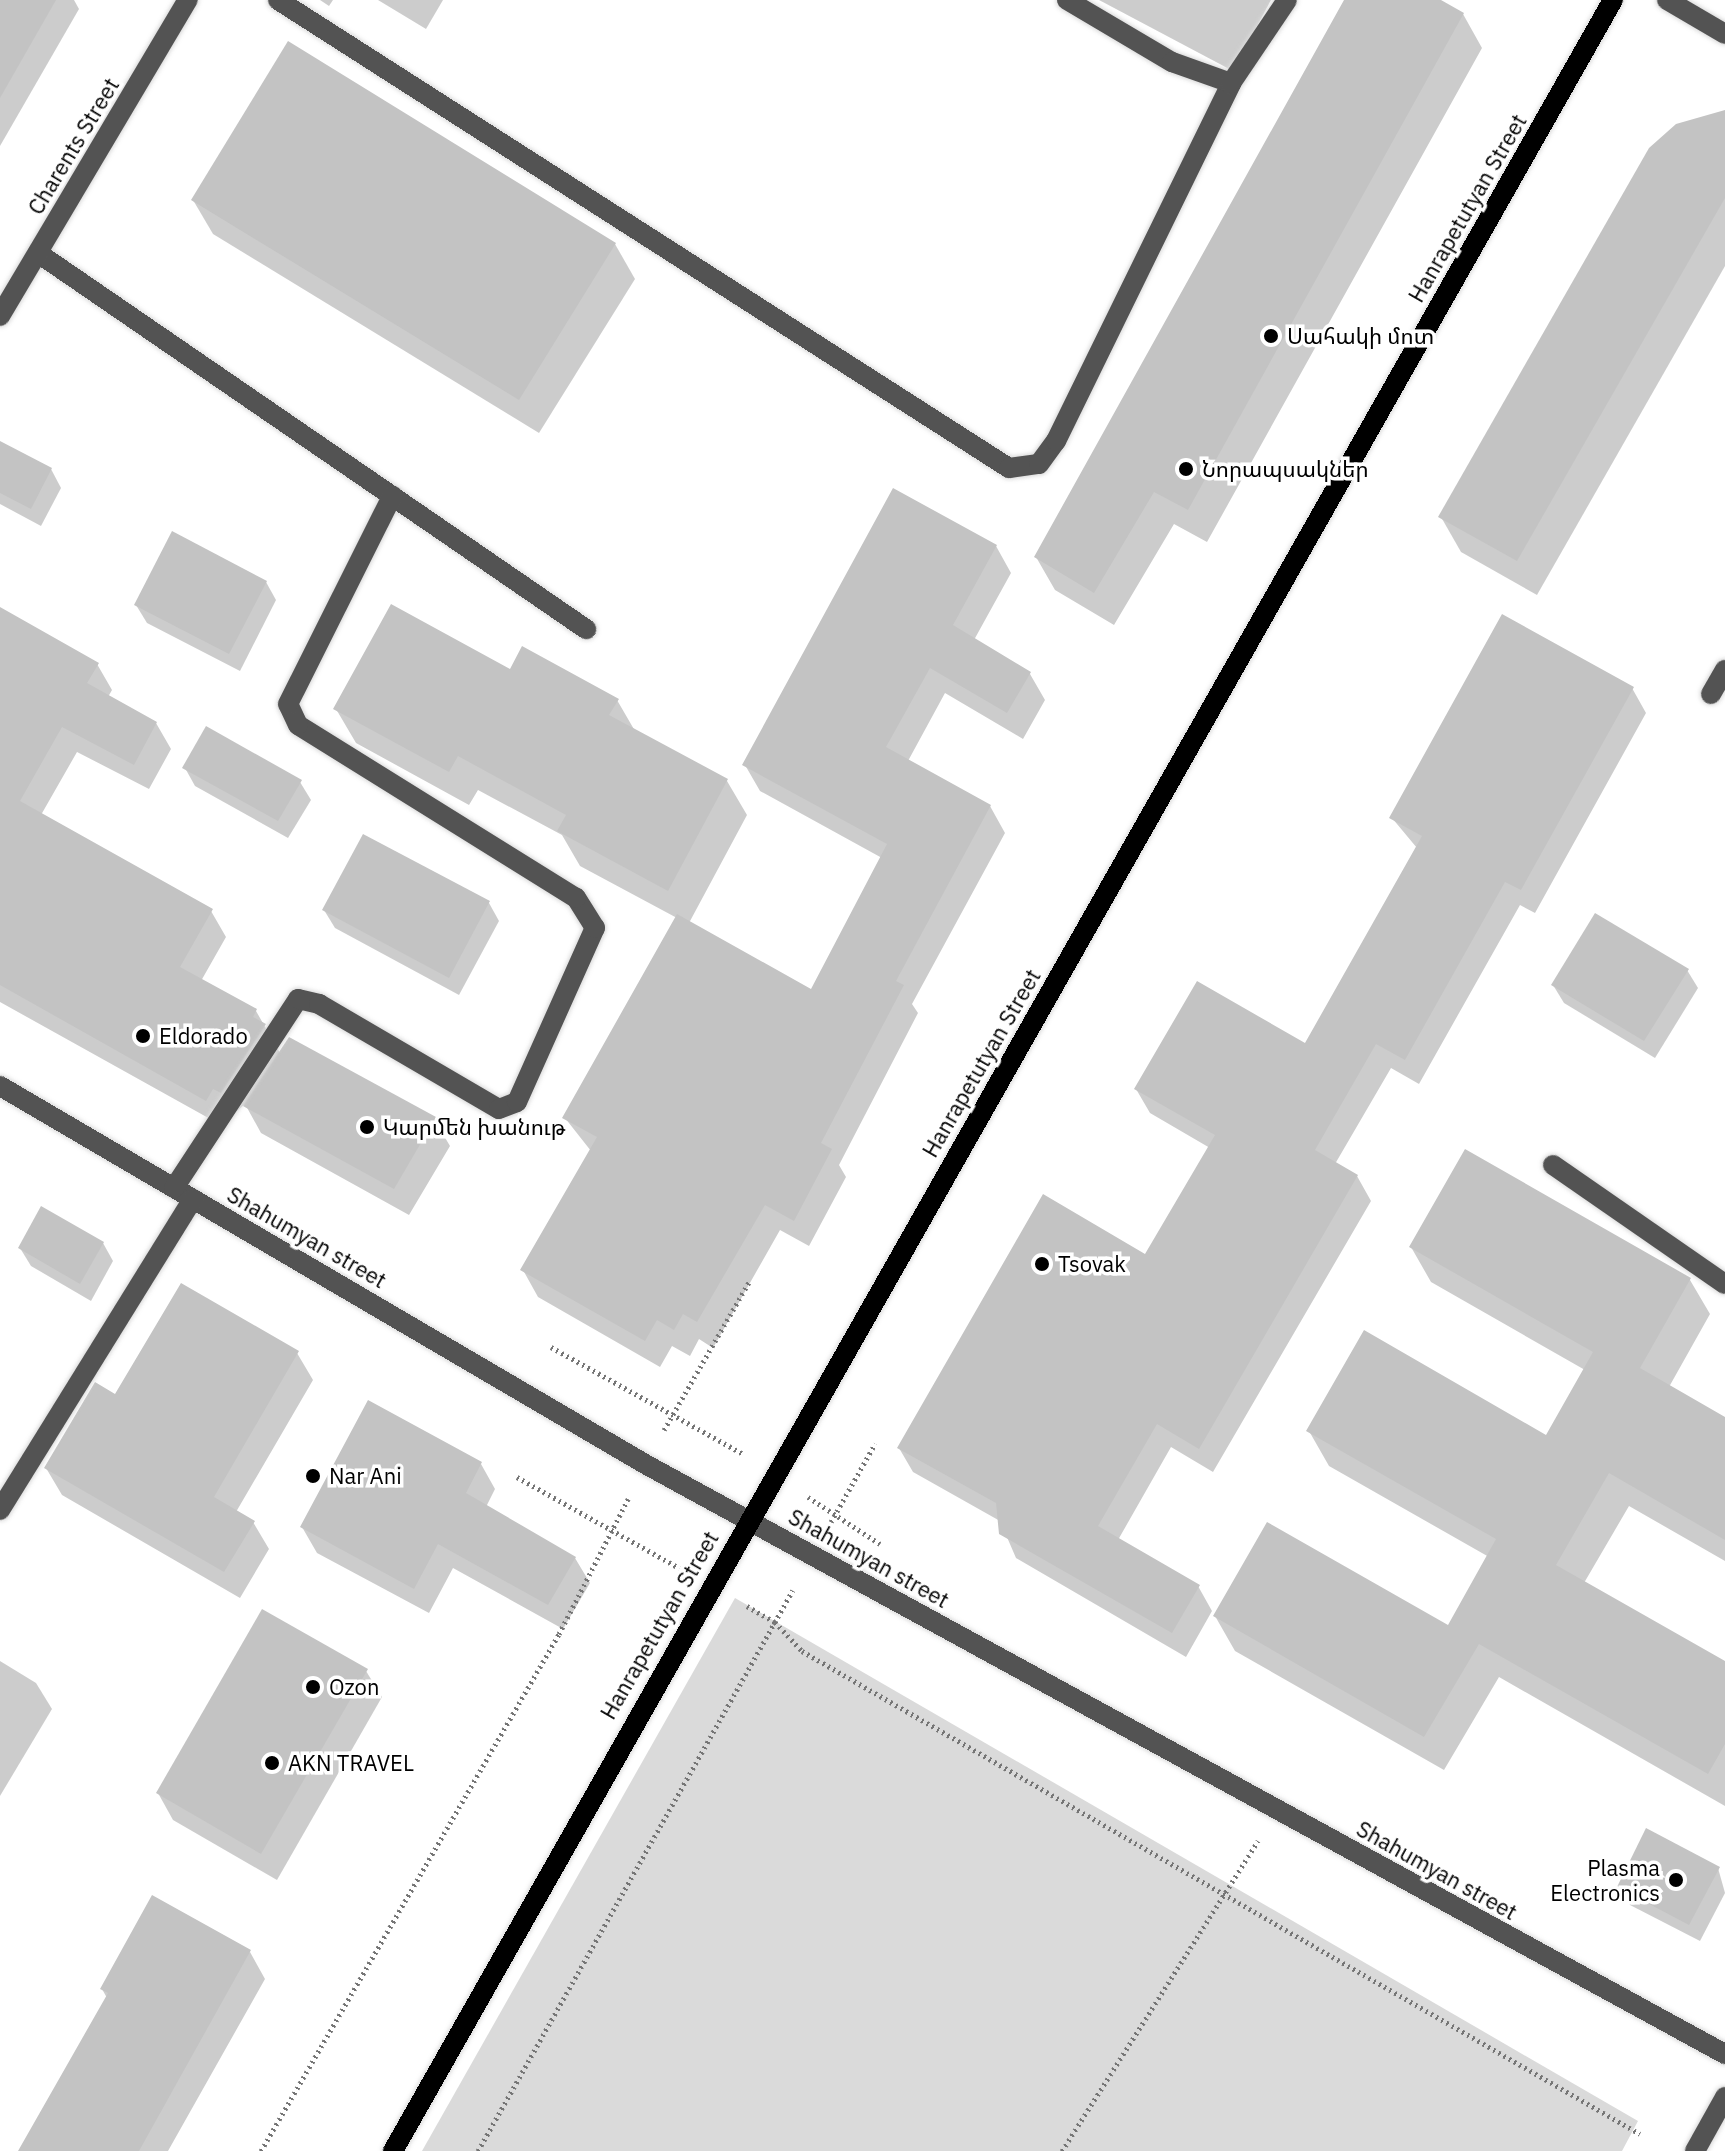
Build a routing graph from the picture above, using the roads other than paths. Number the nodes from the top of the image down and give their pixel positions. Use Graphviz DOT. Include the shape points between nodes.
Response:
graph roads {
  1 [pos="188,0"];
  2 [pos="278,0"];
  3 [pos="1067,0"];
  4 [pos="1287,0"];
  5 [pos="1613,0"];
  6 [pos="1667,0"];
  7 [pos="1725,34"];
  8 [pos="1231,83"];
  9 [pos="38,253"];
  10 [pos="0,316"];
  11 [pos="392,496"];
  12 [pos="586,629"];
  13 [pos="1725,670"];
  14 [pos="1711,694"];
  15 [pos="0,1086"];
  16 [pos="1553,1165"];
  17 [pos="174,1188"];
  18 [pos="193,1199"];
  19 [pos="1725,1284"];
  20 [pos="0,1510"];
  21 [pos="748,1519"];
  22 [pos="1725,2054"];
  23 [pos="1725,2097"];
  24 [pos="393,2151"];
  25 [pos="1695,2151"];
  1 -- 9 [label="street, Charents Street"];
  2 -- 8 [label="street" via="1009,468 1039,464 1056,441"];
  3 -- 8 [label="street" via="1172,62"];
  4 -- 8 [label="street"];
  5 -- 21 [label="main road, Hanrapetutyan Street"];
  6 -- 7 [label="street"];
  9 -- 10 [label="street, Charents Street"];
  9 -- 11 [label="street"];
  11 -- 12 [label="street"];
  11 -- 17 [label="street" via="288,704 298,725 576,898 595,928 591,942 517,1102 499,1109 319,1004 298,999"];
  13 -- 14 [label="street"];
  15 -- 17 [label="street, Shahumyan street"];
  16 -- 19 [label="street"];
  17 -- 18 [label="street, Shahumyan street"];
  18 -- 20 [label="street"];
  18 -- 21 [label="street, Shahumyan street"];
  21 -- 22 [label="street, Shahumyan street"];
  21 -- 24 [label="main road, Hanrapetutyan Street"];
  23 -- 25 [label="street"];
}
